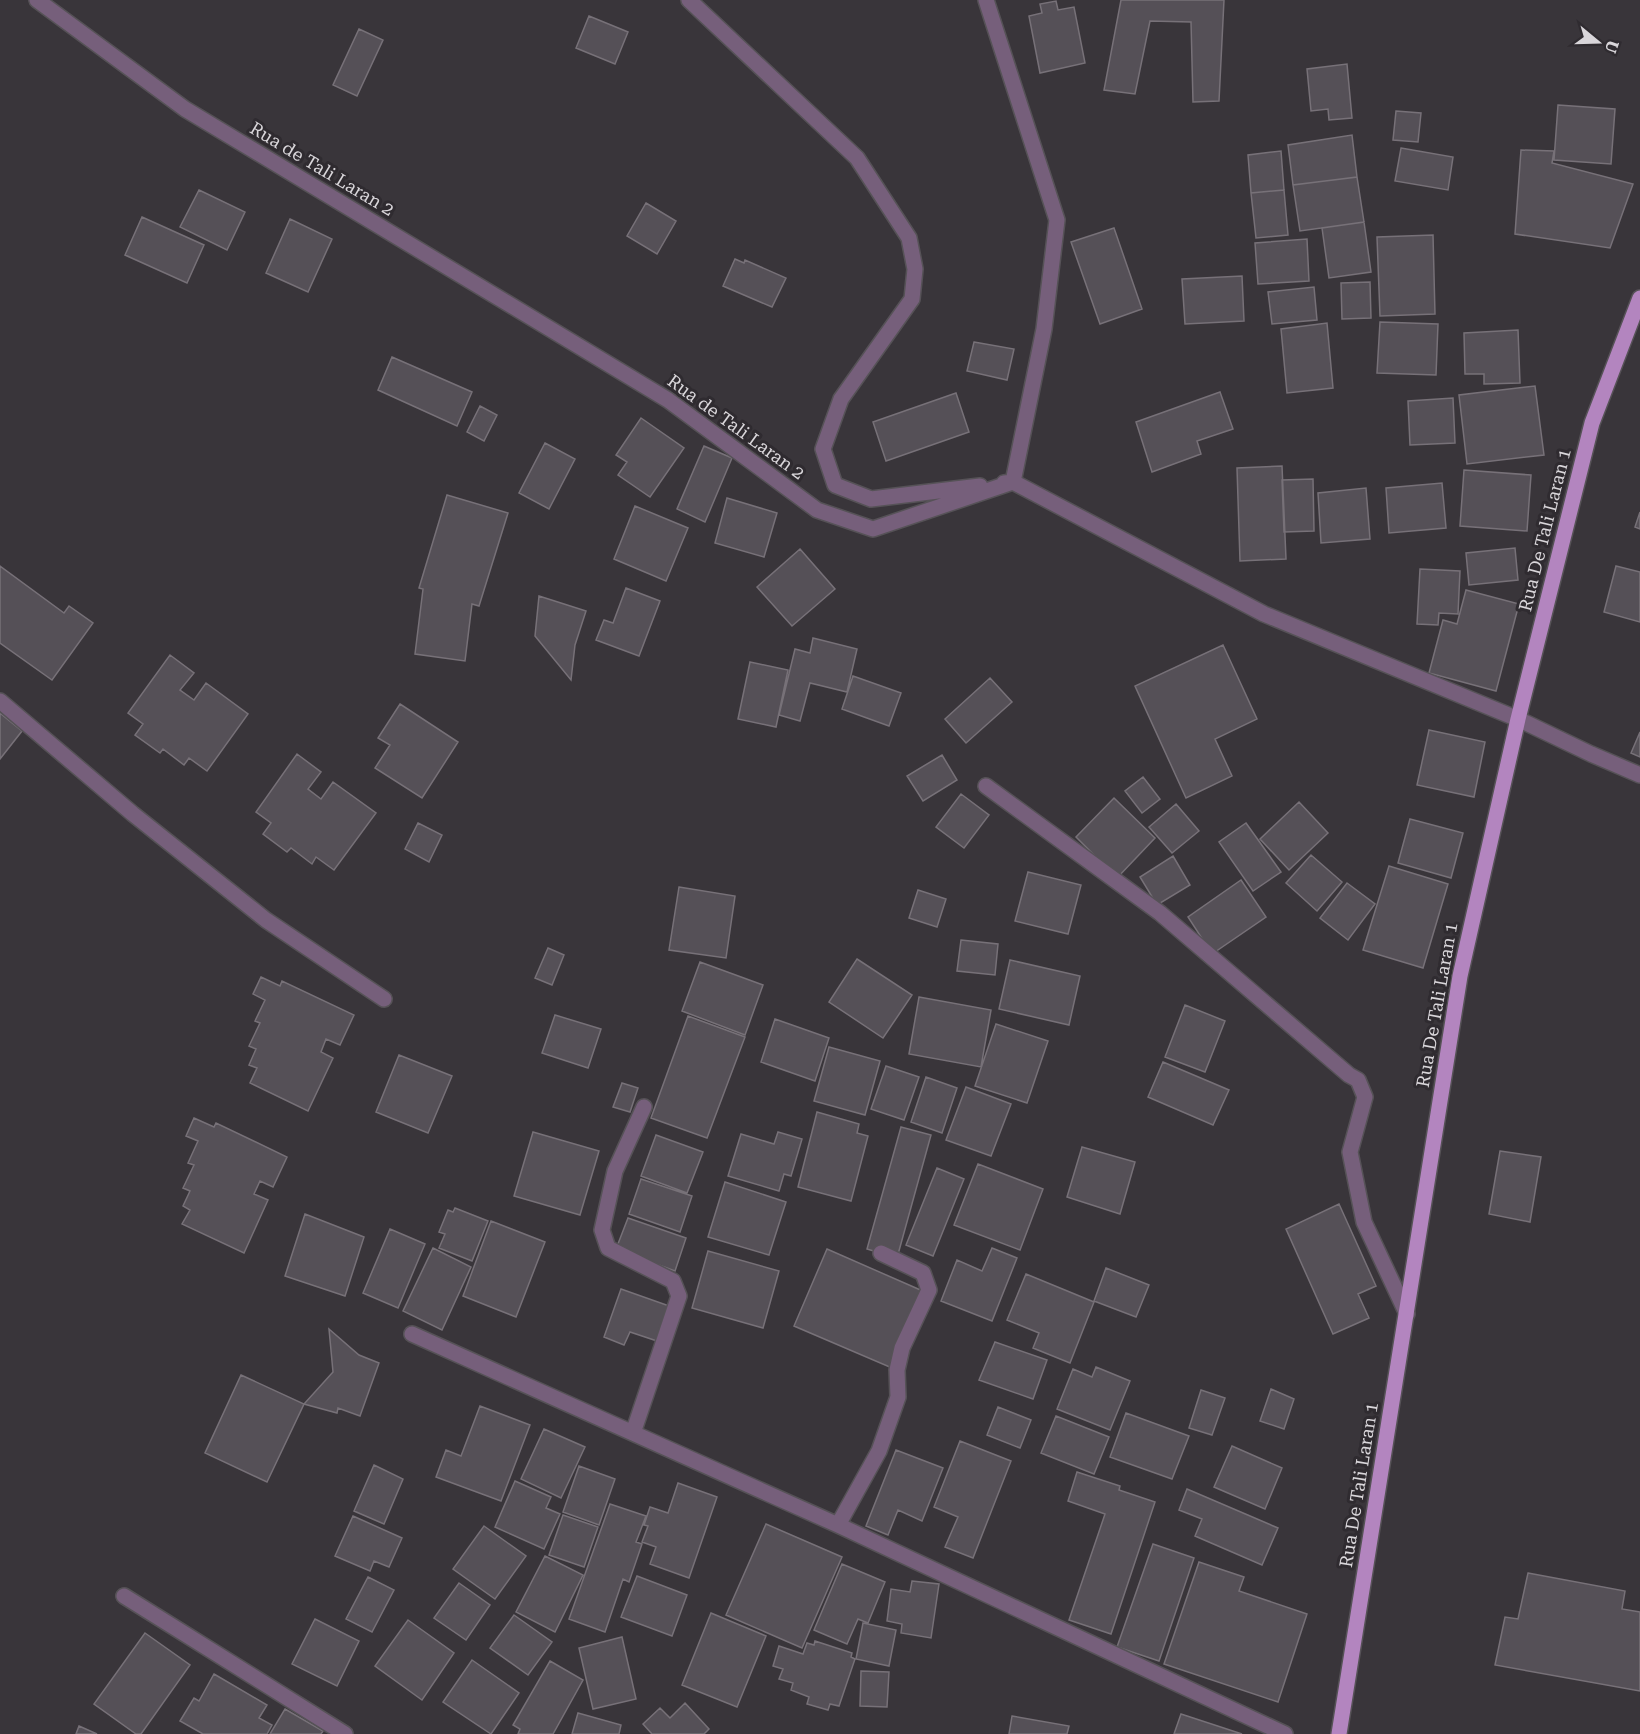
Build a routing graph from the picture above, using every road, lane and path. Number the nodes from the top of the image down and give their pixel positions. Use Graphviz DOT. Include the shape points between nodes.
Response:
graph roads {
  1 [pos="37,0"];
  2 [pos="689,0"];
  3 [pos="986,0"];
  4 [pos="1640,298"];
  5 [pos="1013,482"];
  6 [pos="0,701"];
  7 [pos="1518,719"];
  8 [pos="1640,775"];
  9 [pos="986,786"];
  10 [pos="384,999"];
  11 [pos="644,1107"];
  12 [pos="881,1253"];
  13 [pos="1407,1314"];
  14 [pos="412,1334"];
  15 [pos="633,1433"];
  16 [pos="838,1525"];
  17 [pos="124,1596"];
  18 [pos="345,1734"];
  19 [pos="1285,1734"];
  20 [pos="1339,1734"];
  1 -- 5 [label="street, Rua de Tali Laran 2" via="185,109 668,400 817,510 873,529"];
  2 -- 5 [label="street" via="857,158 909,238 915,269 912,299 841,399 823,449 835,485 871,499"];
  3 -- 5 [label="street" via="1057,220 1044,329"];
  4 -- 7 [label="main road, Rua De Tali Laran 1" via="1592,423"];
  5 -- 7 [label="street" via="1264,614"];
  6 -- 10 [label="street" via="266,920"];
  7 -- 8 [label="street"];
  7 -- 13 [label="main road, Rua De Tali Laran 1" via="1460,976"];
  9 -- 13 [label="street" via="1160,913 1358,1080 1365,1097 1350,1152 1364,1222"];
  11 -- 15 [label="street" via="615,1171 602,1230 608,1248 674,1281 679,1296"];
  12 -- 16 [label="street" via="923,1273 928,1290 902,1348 897,1370 898,1397 879,1451"];
  13 -- 20 [label="main road, Rua De Tali Laran 1"];
  14 -- 15 [label="street"];
  15 -- 16 [label="street"];
  16 -- 19 [label="street"];
  17 -- 18 [label="street"];
}
